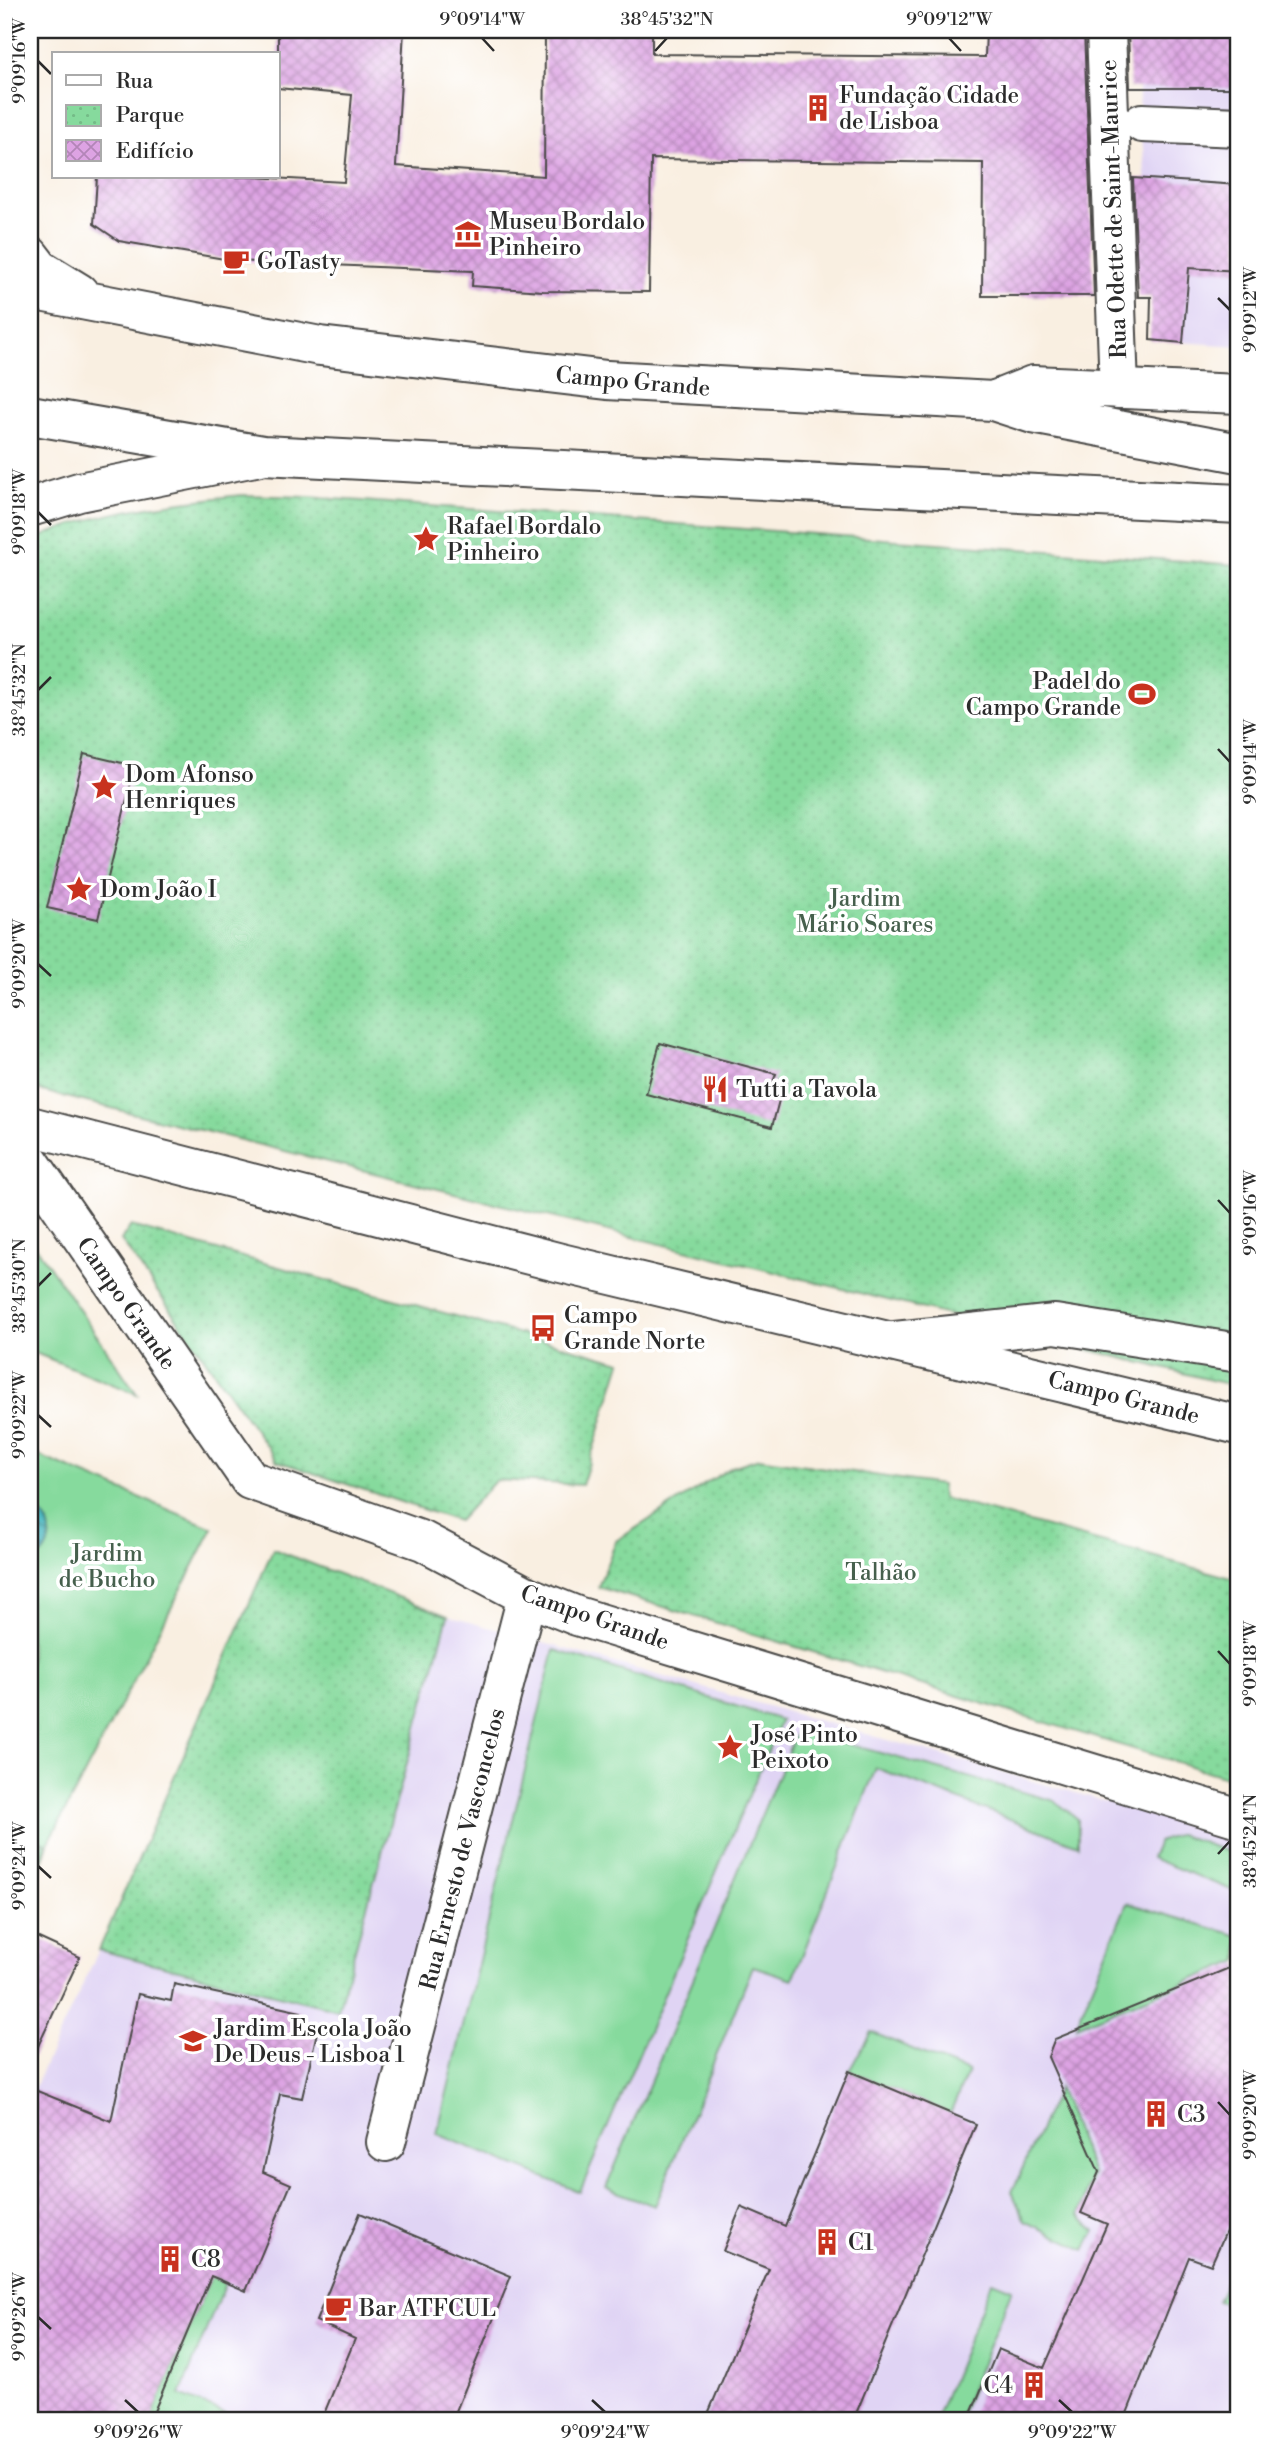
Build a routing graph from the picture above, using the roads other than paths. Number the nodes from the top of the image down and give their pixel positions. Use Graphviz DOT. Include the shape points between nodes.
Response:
graph roads {
  1 [pos="1106,30"];
  2 [pos="1142,123"];
  3 [pos="1239,127"];
  4 [pos="30,256"];
  5 [pos="30,290"];
  6 [pos="96,303"];
  7 [pos="1119,389"];
  8 [pos="1239,394"];
  9 [pos="993,401"];
  10 [pos="30,415"];
  11 [pos="1239,453"];
  12 [pos="262,455"];
  13 [pos="1239,504"];
  14 [pos="30,507"];
  15 [pos="30,1126"];
  16 [pos="30,1162"];
  17 [pos="895,1341"];
  18 [pos="1239,1353"];
  19 [pos="1239,1425"];
  20 [pos="527,1597"];
  21 [pos="1239,1818"];
  22 [pos="386,2142"];
  1 -- 7 [label="main road, Rua Odette de Saint-Maurice"];
  2 -- 3 [label="main road"];
  4 -- 6 [label="main road" via="40,269"];
  5 -- 6 [label="main road, Campo Grande"];
  6 -- 9 [label="main road, Campo Grande" via="320,346 607,380"];
  7 -- 8 [label="main road, Campo Grande"];
  7 -- 9 [label="main road, Campo Grande" via="1033,385"];
  9 -- 11 [label="main road" via="1033,414"];
  10 -- 12 [label="main road"];
  12 -- 13 [label="main road"];
  12 -- 14 [label="main road" via="79,492"];
  15 -- 17 [label="main road, Campo Grande" via="561,1263"];
  16 -- 20 [label="main road, Campo Grande" via="250,1480 423,1541"];
  17 -- 18 [label="main road" via="1055,1324"];
  17 -- 19 [label="main road, Campo Grande"];
  20 -- 21 [label="main road, Campo Grande"];
  20 -- 22 [label="main road, Rua Ernesto de Vasconcelos"];
}
